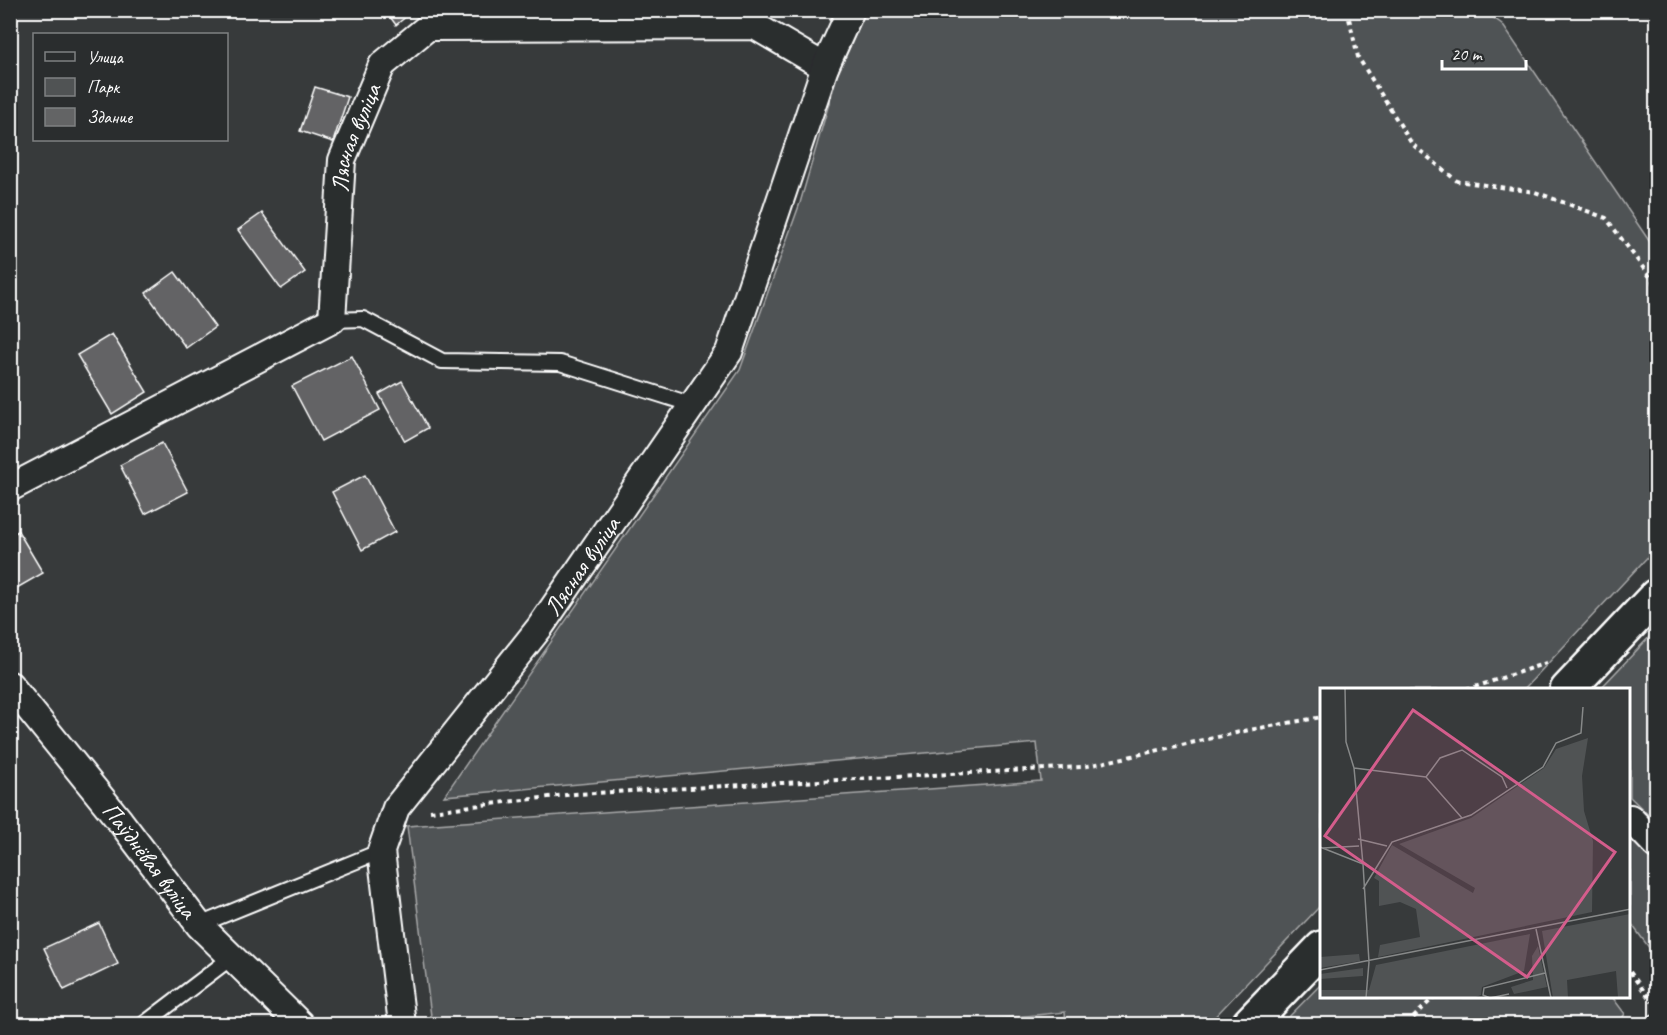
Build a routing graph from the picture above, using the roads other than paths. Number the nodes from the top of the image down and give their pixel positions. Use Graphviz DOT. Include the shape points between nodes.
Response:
graph roads {
  1 [pos="851,10"];
  2 [pos="825,67"];
  3 [pos="332,320"];
  4 [pos="693,405"];
  5 [pos="10,488"];
  6 [pos="1656,596"];
  7 [pos="10,685"];
  8 [pos="1570,688"];
  9 [pos="1631,820"];
  10 [pos="1656,845"];
  11 [pos="381,851"];
  12 [pos="199,925"];
  13 [pos="1320,950"];
  14 [pos="232,957"];
  15 [pos="144,1024"];
  16 [pos="300,1024"];
  17 [pos="402,1024"];
  18 [pos="1248,1024"];
  1 -- 2 [label="street, Лясная вуліца"];
  2 -- 3 [label="street, Лясная вуліца" via="755,26 428,27 382,65 342,160"];
  2 -- 4 [label="street, Лясная вуліца" via="729,352"];
  3 -- 4 [label="lane" via="363,319 442,361 560,363"];
  3 -- 5 [label="street"];
  4 -- 11 [label="street, Лясная вуліца" via="540,627 396,808"];
  6 -- 8 [label="street"];
  7 -- 12 [label="street, Паўднёвая вуліца"];
  9 -- 10 [label="street"];
  11 -- 12 [label="lane"];
  11 -- 17 [label="street, Лясная вуліца"];
  12 -- 14 [label="street, Паўднёвая вуліца"];
  13 -- 18 [label="street"];
  14 -- 15 [label="lane"];
  14 -- 16 [label="street, Паўднёвая вуліца"];
}
